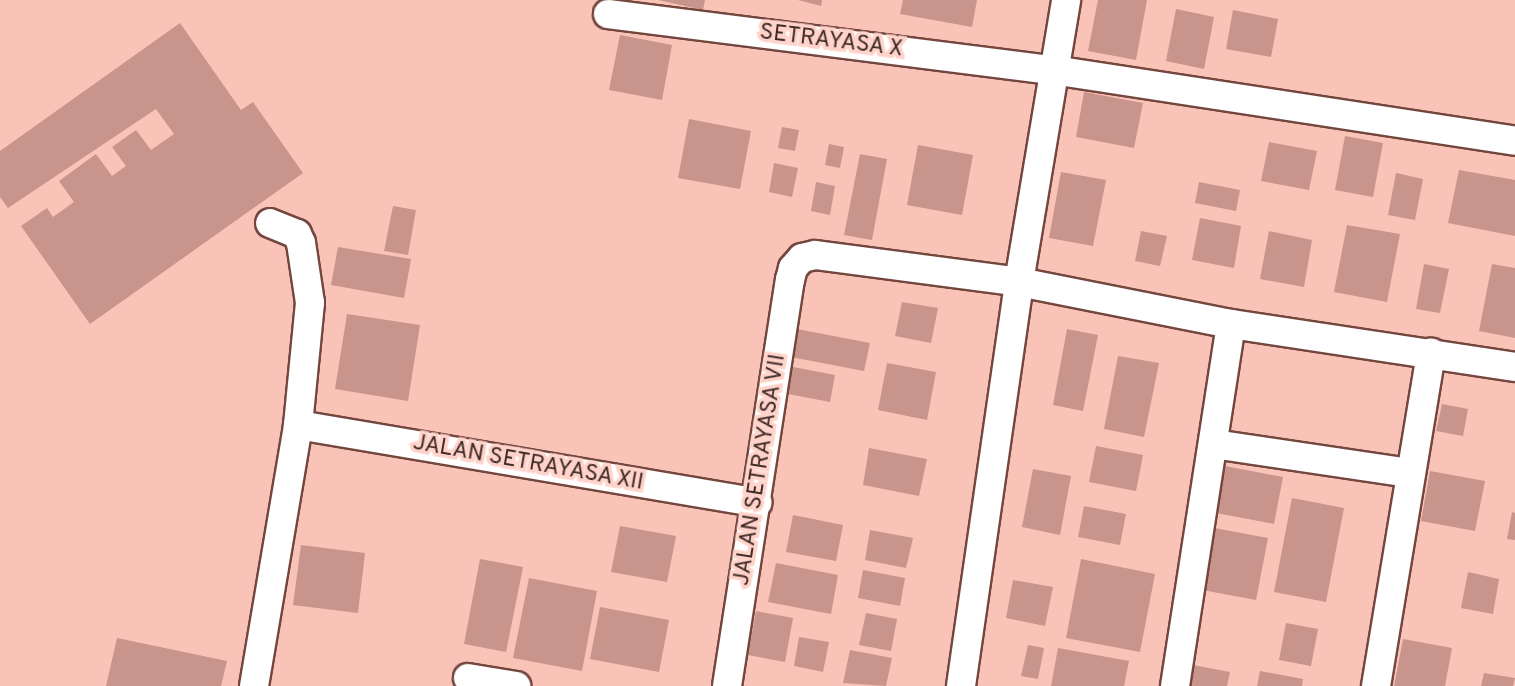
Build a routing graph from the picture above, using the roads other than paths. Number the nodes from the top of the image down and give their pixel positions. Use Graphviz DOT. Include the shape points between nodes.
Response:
graph roads {
  1 [pos="1066,0"];
  2 [pos="608,14"];
  3 [pos="1054,70"];
  4 [pos="1515,141"];
  5 [pos="270,223"];
  6 [pos="1019,282"];
  7 [pos="1231,324"];
  8 [pos="1431,352"];
  9 [pos="1515,367"];
  10 [pos="298,425"];
  11 [pos="1213,444"];
  12 [pos="1410,473"];
  13 [pos="757,503"];
  14 [pos="468,678"];
  15 [pos="254,686"];
  16 [pos="516,686"];
  17 [pos="727,686"];
  18 [pos="961,686"];
  19 [pos="1175,686"];
  20 [pos="1376,686"];
  1 -- 3 [label="street"];
  2 -- 3 [label="street, SETRAYASA X"];
  3 -- 4 [label="street, SETRAYASA X"];
  3 -- 6 [label="street"];
  5 -- 10 [label="street" via="297,234 310,303"];
  6 -- 7 [label="street"];
  6 -- 13 [label="street, JALAN SETRAYASA VII" via="815,255 803,258 790,279"];
  6 -- 18 [label="street"];
  7 -- 8 [label="street"];
  7 -- 11 [label="street"];
  8 -- 9 [label="street"];
  8 -- 12 [label="street"];
  10 -- 13 [label="street, JALAN SETRAYASA XII"];
  10 -- 15 [label="street"];
  11 -- 12 [label="street"];
  11 -- 19 [label="street"];
  12 -- 20 [label="street"];
  13 -- 17 [label="street, JALAN SETRAYASA VII"];
  14 -- 16 [label="street"];
}
